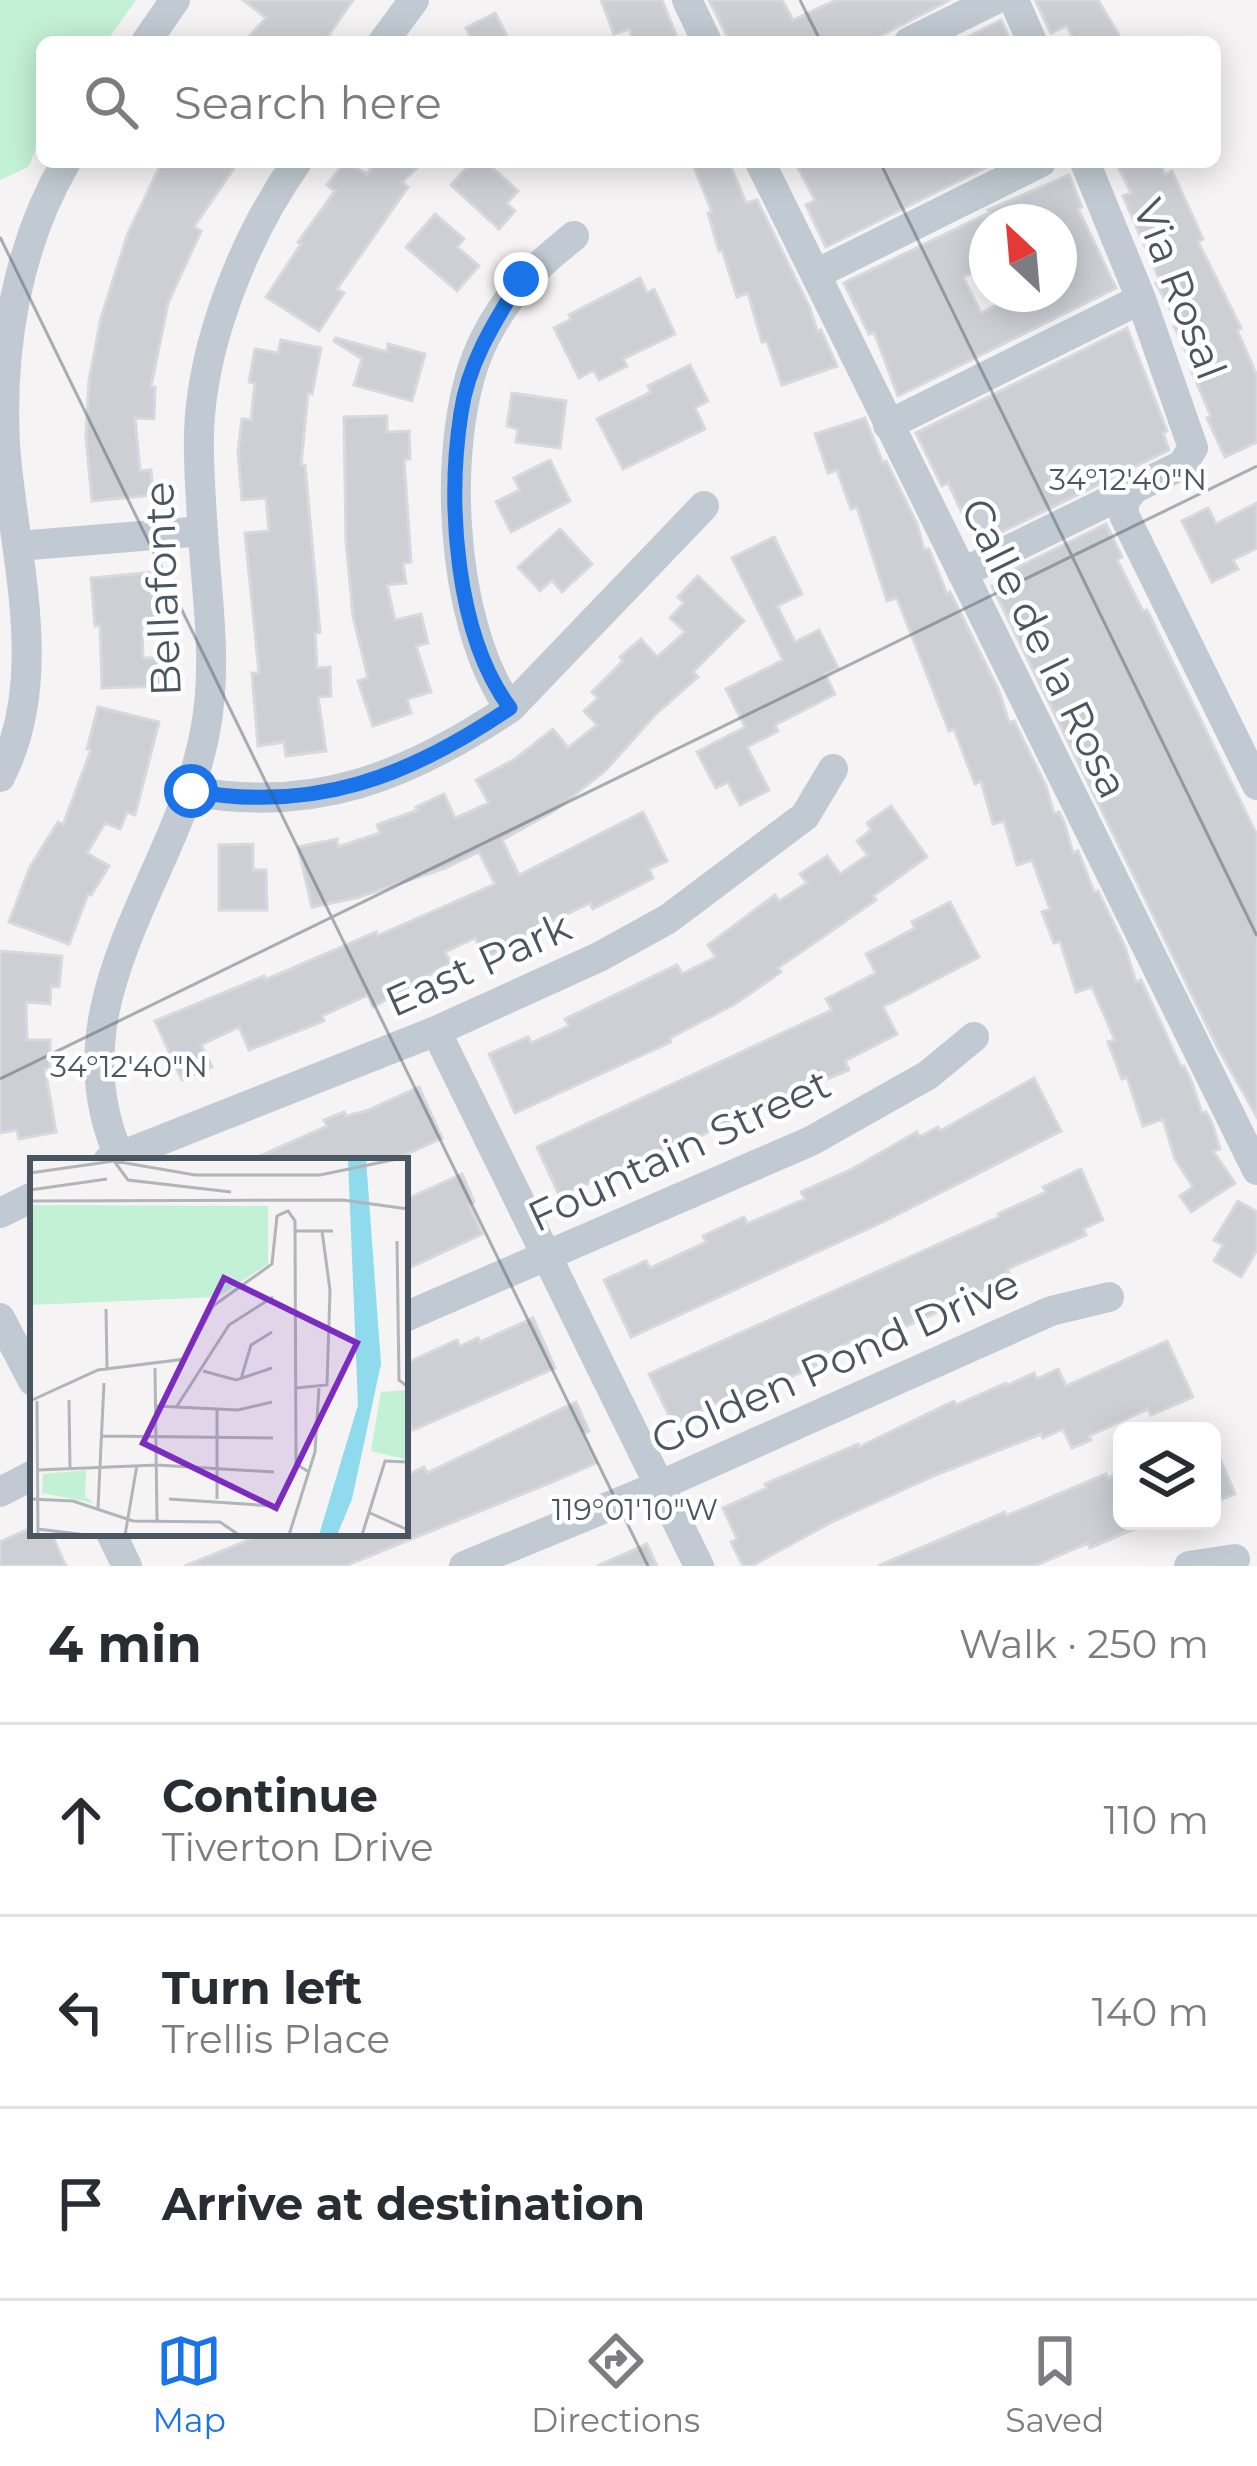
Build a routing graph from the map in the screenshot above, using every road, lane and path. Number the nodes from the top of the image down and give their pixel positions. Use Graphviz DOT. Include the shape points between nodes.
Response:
graph roads {
  1 [pos="175,0"];
  2 [pos="414,0"];
  3 [pos="687,0"];
  4 [pos="994,0"];
  5 [pos="1014,0"];
  6 [pos="150,36"];
  7 [pos="387,36"];
  8 [pos="704,36"];
  9 [pos="921,36"];
  10 [pos="1029,36"];
  11 [pos="63,168"];
  12 [pos="294,168"];
  13 [pos="763,168"];
  14 [pos="1029,168"];
  15 [pos="1087,168"];
  16 [pos="574,236"];
  17 [pos="816,274"];
  18 [pos="1142,299"];
  19 [pos="888,424"];
  20 [pos="1135,487"];
  21 [pos="704,506"];
  22 [pos="202,531"];
  23 [pos="18,546"];
  24 [pos="962,573"];
  25 [pos="510,708"];
  26 [pos="833,769"];
  27 [pos="0,777"];
  28 [pos="1257,785"];
  29 [pos="191,791"];
  30 [pos="436,1030"];
  31 [pos="974,1037"];
  32 [pos="114,1158"];
  33 [pos="1257,1170"];
  34 [pos="30,1199"];
  35 [pos="0,1214"];
  36 [pos="548,1257"];
  37 [pos="1109,1297"];
  38 [pos="408,1316"];
  39 [pos="0,1318"];
  40 [pos="30,1375"];
  41 [pos="30,1477"];
  42 [pos="661,1485"];
  43 [pos="0,1492"];
  44 [pos="112,1536"];
  45 [pos="1235,1559"];
  46 [pos="127,1566"];
  47 [pos="464,1566"];
  48 [pos="699,1566"];
  49 [pos="1190,1566"];
  1 -- 6 [label="street"];
  2 -- 7 [label="street"];
  3 -- 8 [label="street"];
  4 -- 9 [label="street"];
  5 -- 10 [label="street"];
  11 -- 23 [label="street" via="26,254 5,352 5,447"];
  12 -- 22 [label="street, Bellafonte" via="212,339 199,431"];
  13 -- 17 [label="street, Calle de la Rosa"];
  14 -- 17 [label="street"];
  15 -- 18 [label="street, Via Rosal"];
  16 -- 25 [label="street" via="521,279 483,341 461,411 456,504 464,593 480,656"];
  17 -- 19 [label="street, Calle de la Rosa"];
  18 -- 19 [label="street"];
  18 -- 20 [label="street, Via Rosal" via="1193,448 1182,465"];
  19 -- 24 [label="street, Calle de la Rosa"];
  20 -- 24 [label="street"];
  20 -- 28 [label="street" via="1124,515"];
  21 -- 25 [label="street"];
  22 -- 23 [label="street"];
  22 -- 29 [label="street, Bellafonte" via="214,667"];
  23 -- 27 [label="street" via="22,705"];
  24 -- 33 [label="street, Calle de la Rosa"];
  25 -- 29 [label="street" via="386,778 303,797"];
  26 -- 30 [label="street, East Park" via="805,816 668,919"];
  29 -- 32 [label="street, Bellafonte" via="109,982 99,1059"];
  30 -- 32 [label="street, East Park"];
  30 -- 36 [label="street"];
  31 -- 36 [label="street, Fountain Street" via="928,1075 812,1141"];
  34 -- 35 [label="street"];
  36 -- 38 [label="street, Fountain Street"];
  36 -- 42 [label="street"];
  37 -- 42 [label="street, Golden Pond Drive" via="1051,1311"];
  39 -- 40 [label="street"];
  41 -- 43 [label="street"];
  42 -- 47 [label="street, Golden Pond Drive"];
  42 -- 48 [label="street"];
  44 -- 46 [label="street"];
  45 -- 49 [label="street"];
}
